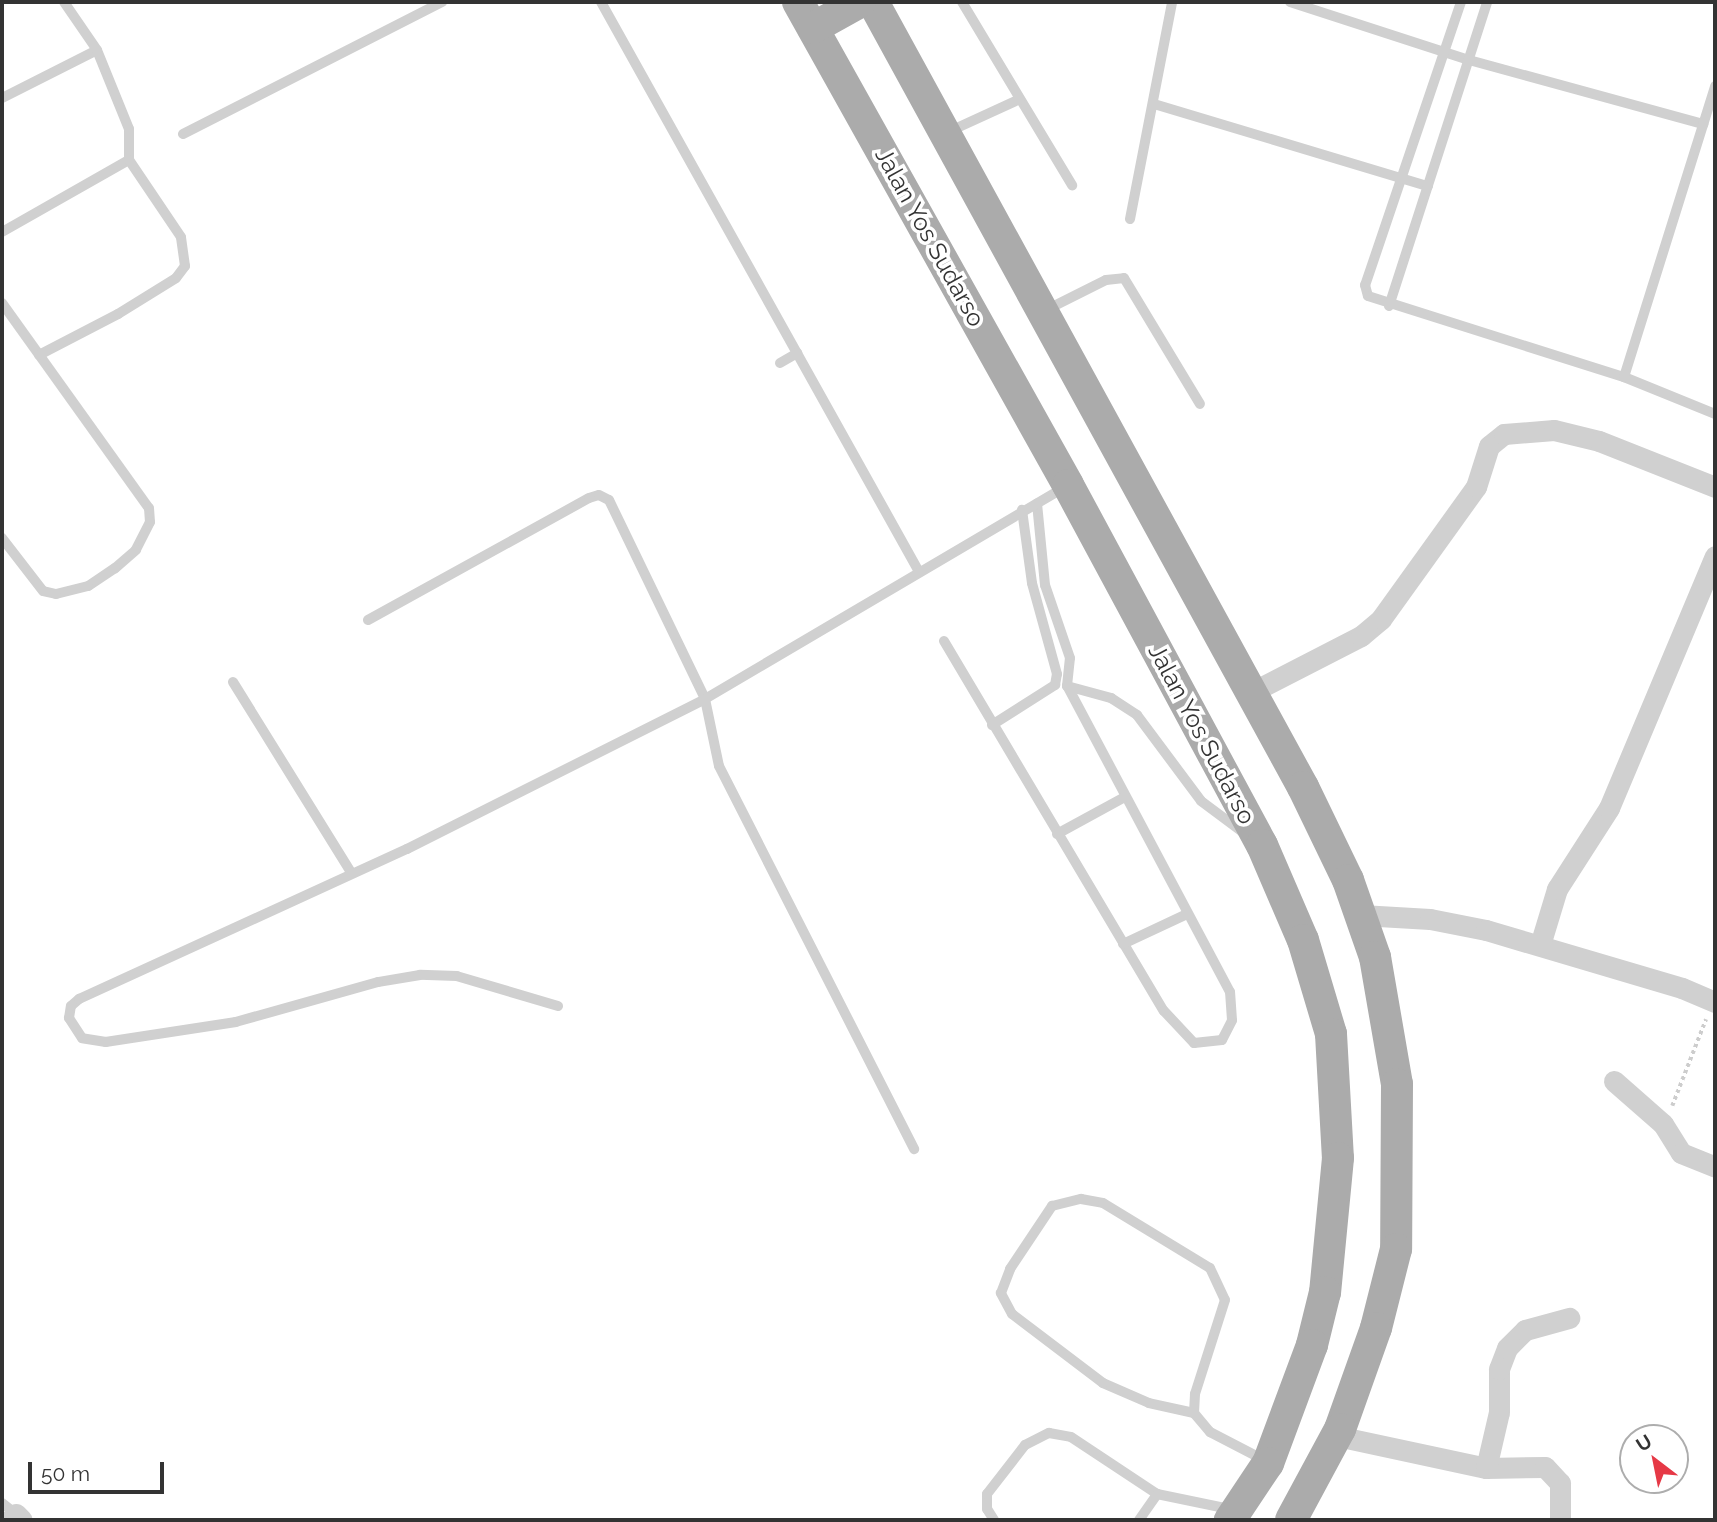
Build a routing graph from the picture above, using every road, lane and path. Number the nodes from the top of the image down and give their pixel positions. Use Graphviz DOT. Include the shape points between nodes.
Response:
graph roads {
  1 [pos="64,2"];
  2 [pos="442,2"];
  3 [pos="601,2"];
  4 [pos="860,2"];
  5 [pos="873,2"];
  6 [pos="962,2"];
  7 [pos="1172,2"];
  8 [pos="1290,2"];
  9 [pos="1461,2"];
  10 [pos="1487,2"];
  11 [pos="805,15"];
  12 [pos="97,50"];
  13 [pos="1445,51"];
  14 [pos="1469,60"];
  15 [pos="1715,86"];
  16 [pos="2,98"];
  17 [pos="1020,99"];
  18 [pos="1154,104"];
  19 [pos="1703,124"];
  20 [pos="946,133"];
  21 [pos="183,134"];
  22 [pos="130,160"];
  23 [pos="1402,178"];
  24 [pos="1072,185"];
  25 [pos="1429,186"];
  26 [pos="1130,219"];
  27 [pos="2,232"];
  28 [pos="2,303"];
  29 [pos="1389,306"];
  30 [pos="1043,311"];
  31 [pos="797,353"];
  32 [pos="39,355"];
  33 [pos="780,363"];
  34 [pos="1624,377"];
  35 [pos="1200,404"];
  36 [pos="1714,411"];
  37 [pos="1068,485"];
  38 [pos="1715,487"];
  39 [pos="1037,503"];
  40 [pos="1022,510"];
  41 [pos="2,538"];
  42 [pos="1715,556"];
  43 [pos="918,570"];
  44 [pos="368,620"];
  45 [pos="944,641"];
  46 [pos="233,682"];
  47 [pos="1067,685"];
  48 [pos="1250,694"];
  49 [pos="705,699"];
  50 [pos="992,725"];
  51 [pos="1125,797"];
  52 [pos="1057,834"];
  53 [pos="1262,845"];
  54 [pos="351,872"];
  55 [pos="1187,914"];
  56 [pos="1361,915"];
  57 [pos="1123,944"];
  58 [pos="1540,944"];
  59 [pos="1714,1001"];
  60 [pos="558,1006"];
  61 [pos="1614,1080"];
  62 [pos="1663,1124"];
  63 [pos="914,1149"];
  64 [pos="1715,1167"];
  65 [pos="1569,1318"];
  66 [pos="1194,1413"];
  67 [pos="1336,1436"];
  68 [pos="1268,1463"];
  69 [pos="1486,1468"];
  70 [pos="1157,1494"];
  71 [pos="1233,1515"];
  72 [pos="994,1520"];
  73 [pos="1139,1520"];
  74 [pos="1291,1520"];
  75 [pos="1560,1520"];
  1 -- 12 [label="lane"];
  2 -- 21 [label="lane"];
  3 -- 31 [label="lane"];
  4 -- 11 [label="main road"];
  5 -- 20 [label="main road"];
  6 -- 17 [label="lane"];
  7 -- 18 [label="lane"];
  8 -- 13 [label="lane"];
  9 -- 13 [label="lane"];
  10 -- 14 [label="lane"];
  11 -- 37 [label="main road, Jalan Yos Sudarso"];
  12 -- 16 [label="lane"];
  12 -- 22 [label="lane" via="129,129"];
  13 -- 14 [label="lane"];
  13 -- 23 [label="lane"];
  14 -- 19 [label="lane"];
  14 -- 25 [label="lane"];
  15 -- 19 [label="lane"];
  17 -- 20 [label="lane"];
  17 -- 24 [label="lane"];
  18 -- 23 [label="lane"];
  18 -- 26 [label="lane"];
  19 -- 34 [label="lane"];
  20 -- 30 [label="main road"];
  22 -- 27 [label="lane"];
  22 -- 32 [label="lane" via="181,237 185,266 176,278 118,314"];
  23 -- 25 [label="lane"];
  23 -- 29 [label="lane" via="1365,285 1368,296"];
  25 -- 29 [label="lane"];
  28 -- 32 [label="lane"];
  29 -- 34 [label="lane"];
  30 -- 35 [label="lane" via="1106,280 1124,278"];
  30 -- 48 [label="main road"];
  31 -- 33 [label="lane"];
  31 -- 43 [label="lane"];
  32 -- 41 [label="lane" via="149,508 150,522 136,550 115,568 88,586 56,594 43,591"];
  34 -- 36 [label="lane"];
  37 -- 39 [label="lane"];
  37 -- 53 [label="main road, Jalan Yos Sudarso"];
  38 -- 48 [label="street" via="1599,441 1554,430 1504,434 1489,446 1476,487 1381,619 1361,636"];
  39 -- 40 [label="lane"];
  39 -- 47 [label="lane" via="1045,585 1070,658"];
  40 -- 43 [label="lane"];
  40 -- 50 [label="lane" via="1032,583 1057,674 1055,685"];
  42 -- 58 [label="street" via="1609,808 1556,889"];
  43 -- 49 [label="lane"];
  44 -- 49 [label="lane" via="589,498 606,496"];
  45 -- 50 [label="lane"];
  46 -- 54 [label="lane"];
  47 -- 51 [label="lane"];
  47 -- 53 [label="lane" via="1111,698 1137,715 1201,801"];
  48 -- 56 [label="main road" via="1303,787"];
  49 -- 54 [label="lane" via="407,849"];
  49 -- 63 [label="lane" via="719,766"];
  50 -- 52 [label="lane"];
  51 -- 52 [label="lane"];
  51 -- 55 [label="lane"];
  52 -- 57 [label="lane"];
  53 -- 68 [label="main road, Jalan Yos Sudarso" via="1303,940 1332,1034 1338,1158 1325,1292 1312,1345"];
  54 -- 60 [label="lane" via="79,999 69,1012 73,1029 82,1038 106,1042 200,1028 420,975 457,976"];
  55 -- 57 [label="lane"];
  55 -- 57 [label="lane" via="1230,992 1232,1020 1222,1041 1194,1042 1177,1028"];
  56 -- 58 [label="street" via="1430,919"];
  56 -- 67 [label="main road" via="1381,982 1392,1042 1399,1125 1399,1213 1394,1260 1376,1328"];
  58 -- 59 [label="street"];
  59 -- 62 [label="path"];
  61 -- 62 [label="street"];
  62 -- 64 [label="street" via="1681,1153"];
  65 -- 69 [label="street" via="1525,1330 1507,1348 1499,1369 1499,1412"];
  66 -- 66 [label="lane" via="1195,1394 1223,1315 1225,1300 1218,1279 1182,1248 1103,1203 1081,1199 1052,1206 1010,1269 1001,1293 1012,1314 1103,1382 1149,1403"];
  66 -- 68 [label="lane" via="1210,1432"];
  67 -- 69 [label="street"];
  67 -- 74 [label="main road"];
  68 -- 71 [label="main road, Jalan Yos Sudarso"];
  69 -- 75 [label="street" via="1552,1471 1560,1483"];
  70 -- 71 [label="lane"];
  70 -- 72 [label="lane" via="1071,1437 1049,1433 1025,1445 987,1494 987,1509"];
  70 -- 73 [label="lane"];
}
